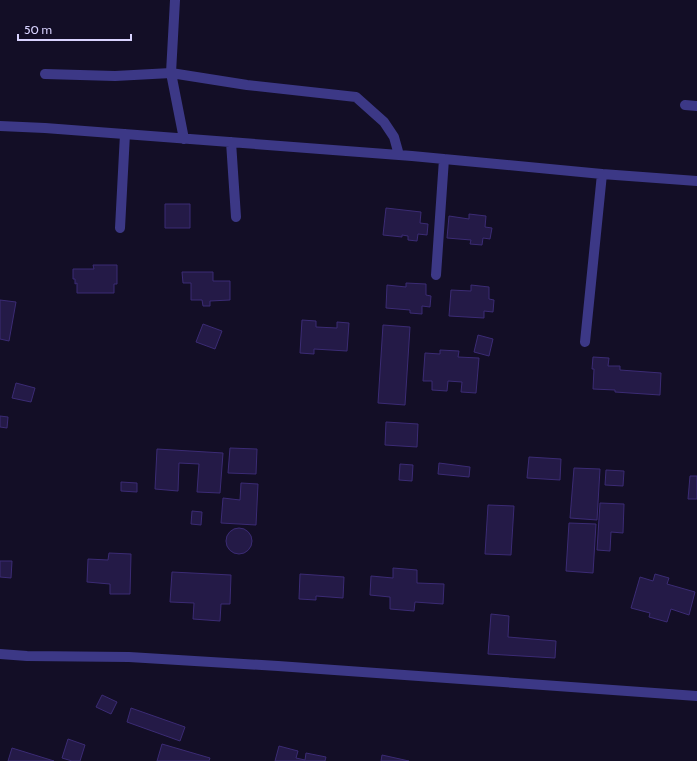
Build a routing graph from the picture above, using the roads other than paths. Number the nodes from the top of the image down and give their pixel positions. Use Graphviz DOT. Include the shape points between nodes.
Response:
graph roads {
  1 [pos="175,0"];
  2 [pos="171,73"];
  3 [pos="45,74"];
  4 [pos="685,105"];
  5 [pos="697,106"];
  6 [pos="0,126"];
  7 [pos="125,134"];
  8 [pos="184,139"];
  9 [pos="231,142"];
  10 [pos="399,155"];
  11 [pos="444,159"];
  12 [pos="602,174"];
  13 [pos="697,181"];
  14 [pos="236,217"];
  15 [pos="120,228"];
  16 [pos="436,275"];
  17 [pos="586,342"];
  18 [pos="0,654"];
  19 [pos="697,696"];
  1 -- 2 [label="street"];
  2 -- 3 [label="street" via="116,76"];
  2 -- 8 [label="street"];
  2 -- 10 [label="street" via="247,85 356,97 384,122 394,137"];
  4 -- 5 [label="street"];
  6 -- 7 [label="street"];
  7 -- 8 [label="street"];
  7 -- 15 [label="street"];
  8 -- 9 [label="street"];
  9 -- 10 [label="street"];
  9 -- 14 [label="street"];
  10 -- 11 [label="street"];
  11 -- 12 [label="street"];
  11 -- 16 [label="street"];
  12 -- 13 [label="street"];
  12 -- 17 [label="street"];
  18 -- 19 [label="street" via="153,658"];
}
